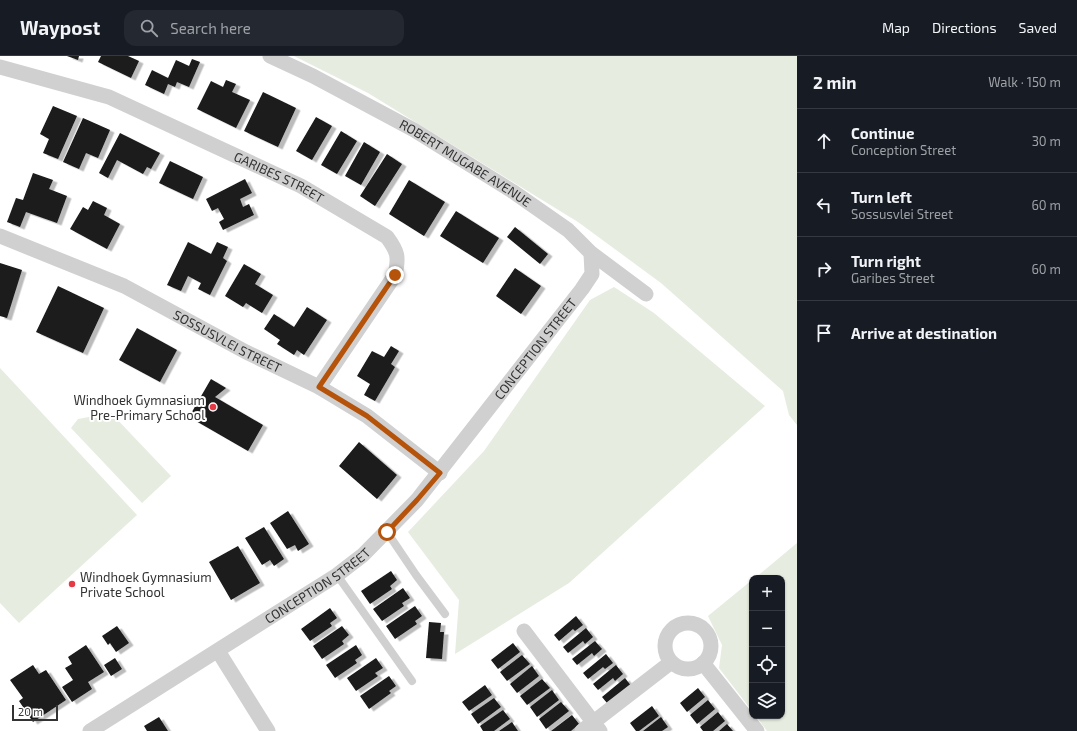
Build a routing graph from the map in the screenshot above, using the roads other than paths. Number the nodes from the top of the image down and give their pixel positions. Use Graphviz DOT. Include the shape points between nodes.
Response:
graph roads {
  1 [pos="270,56"];
  2 [pos="0,67"];
  3 [pos="0,236"];
  4 [pos="591,253"];
  5 [pos="646,294"];
  6 [pos="319,387"];
  7 [pos="440,473"];
  8 [pos="387,532"];
  9 [pos="336,575"];
  10 [pos="446,614"];
  11 [pos="524,631"];
  12 [pos="218,651"];
  13 [pos="670,663"];
  14 [pos="703,663"];
  15 [pos="412,681"];
  16 [pos="592,728"];
  17 [pos="90,731"];
  18 [pos="268,731"];
  19 [pos="757,731"];
  1 -- 4 [label="street, ROBERT MUGABE AVENUE" via="414,130 512,191 568,230"];
  2 -- 6 [label="street, GARIBES STREET" via="109,97 301,186 387,237 395,248 398,262 395,275"];
  3 -- 6 [label="street, SOSSUSVLEI STREET" via="124,286 246,352"];
  4 -- 5 [label="street, ROBERT MUGABE AVENUE"];
  4 -- 7 [label="street, CONCEPTION STREET" via="592,274 582,289"];
  6 -- 7 [label="street, SOSSUSVLEI STREET" via="367,416"];
  7 -- 8 [label="street, CONCEPTION STREET"];
  8 -- 9 [label="street, CONCEPTION STREET" via="363,555"];
  8 -- 10 [label="lane"];
  9 -- 12 [label="street, CONCEPTION STREET"];
  9 -- 15 [label="lane"];
  11 -- 16 [label="street"];
  12 -- 17 [label="street, CONCEPTION STREET"];
  12 -- 18 [label="street"];
  13 -- 14 [label="street" via="685,670"];
  13 -- 14 [label="street" via="666,657 664,642 671,629 685,622 700,626 710,638 710,654"];
  13 -- 16 [label="street"];
  14 -- 19 [label="street"];
}
